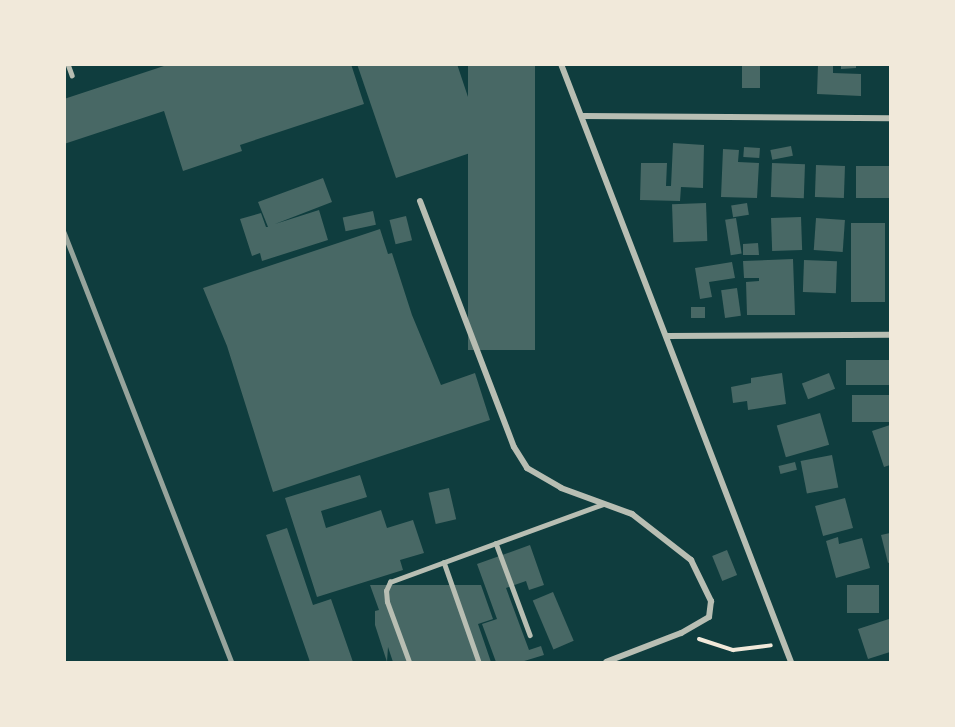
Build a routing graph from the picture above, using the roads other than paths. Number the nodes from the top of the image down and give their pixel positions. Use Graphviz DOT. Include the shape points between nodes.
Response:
graph roads {
  1 [pos="68,64"];
  2 [pos="561,64"];
  3 [pos="72,75"];
  4 [pos="583,116"];
  5 [pos="891,118"];
  6 [pos="420,201"];
  7 [pos="891,335"];
  8 [pos="667,336"];
  9 [pos="604,503"];
  10 [pos="496,543"];
  11 [pos="444,562"];
  12 [pos="530,635"];
  13 [pos="409,663"];
  14 [pos="479,663"];
  15 [pos="606,663"];
  16 [pos="791,663"];
  1 -- 3 [label="lane"];
  2 -- 4 [label="street"];
  4 -- 5 [label="street"];
  4 -- 8 [label="street"];
  6 -- 9 [label="street" via="514,447 527,468 561,488"];
  7 -- 8 [label="street"];
  8 -- 16 [label="street"];
  9 -- 10 [label="lane"];
  9 -- 15 [label="street" via="632,514 691,560 711,601 709,617 681,633"];
  10 -- 11 [label="lane"];
  10 -- 12 [label="lane"];
  11 -- 13 [label="lane" via="390,582 386,591"];
  11 -- 14 [label="lane"];
}
